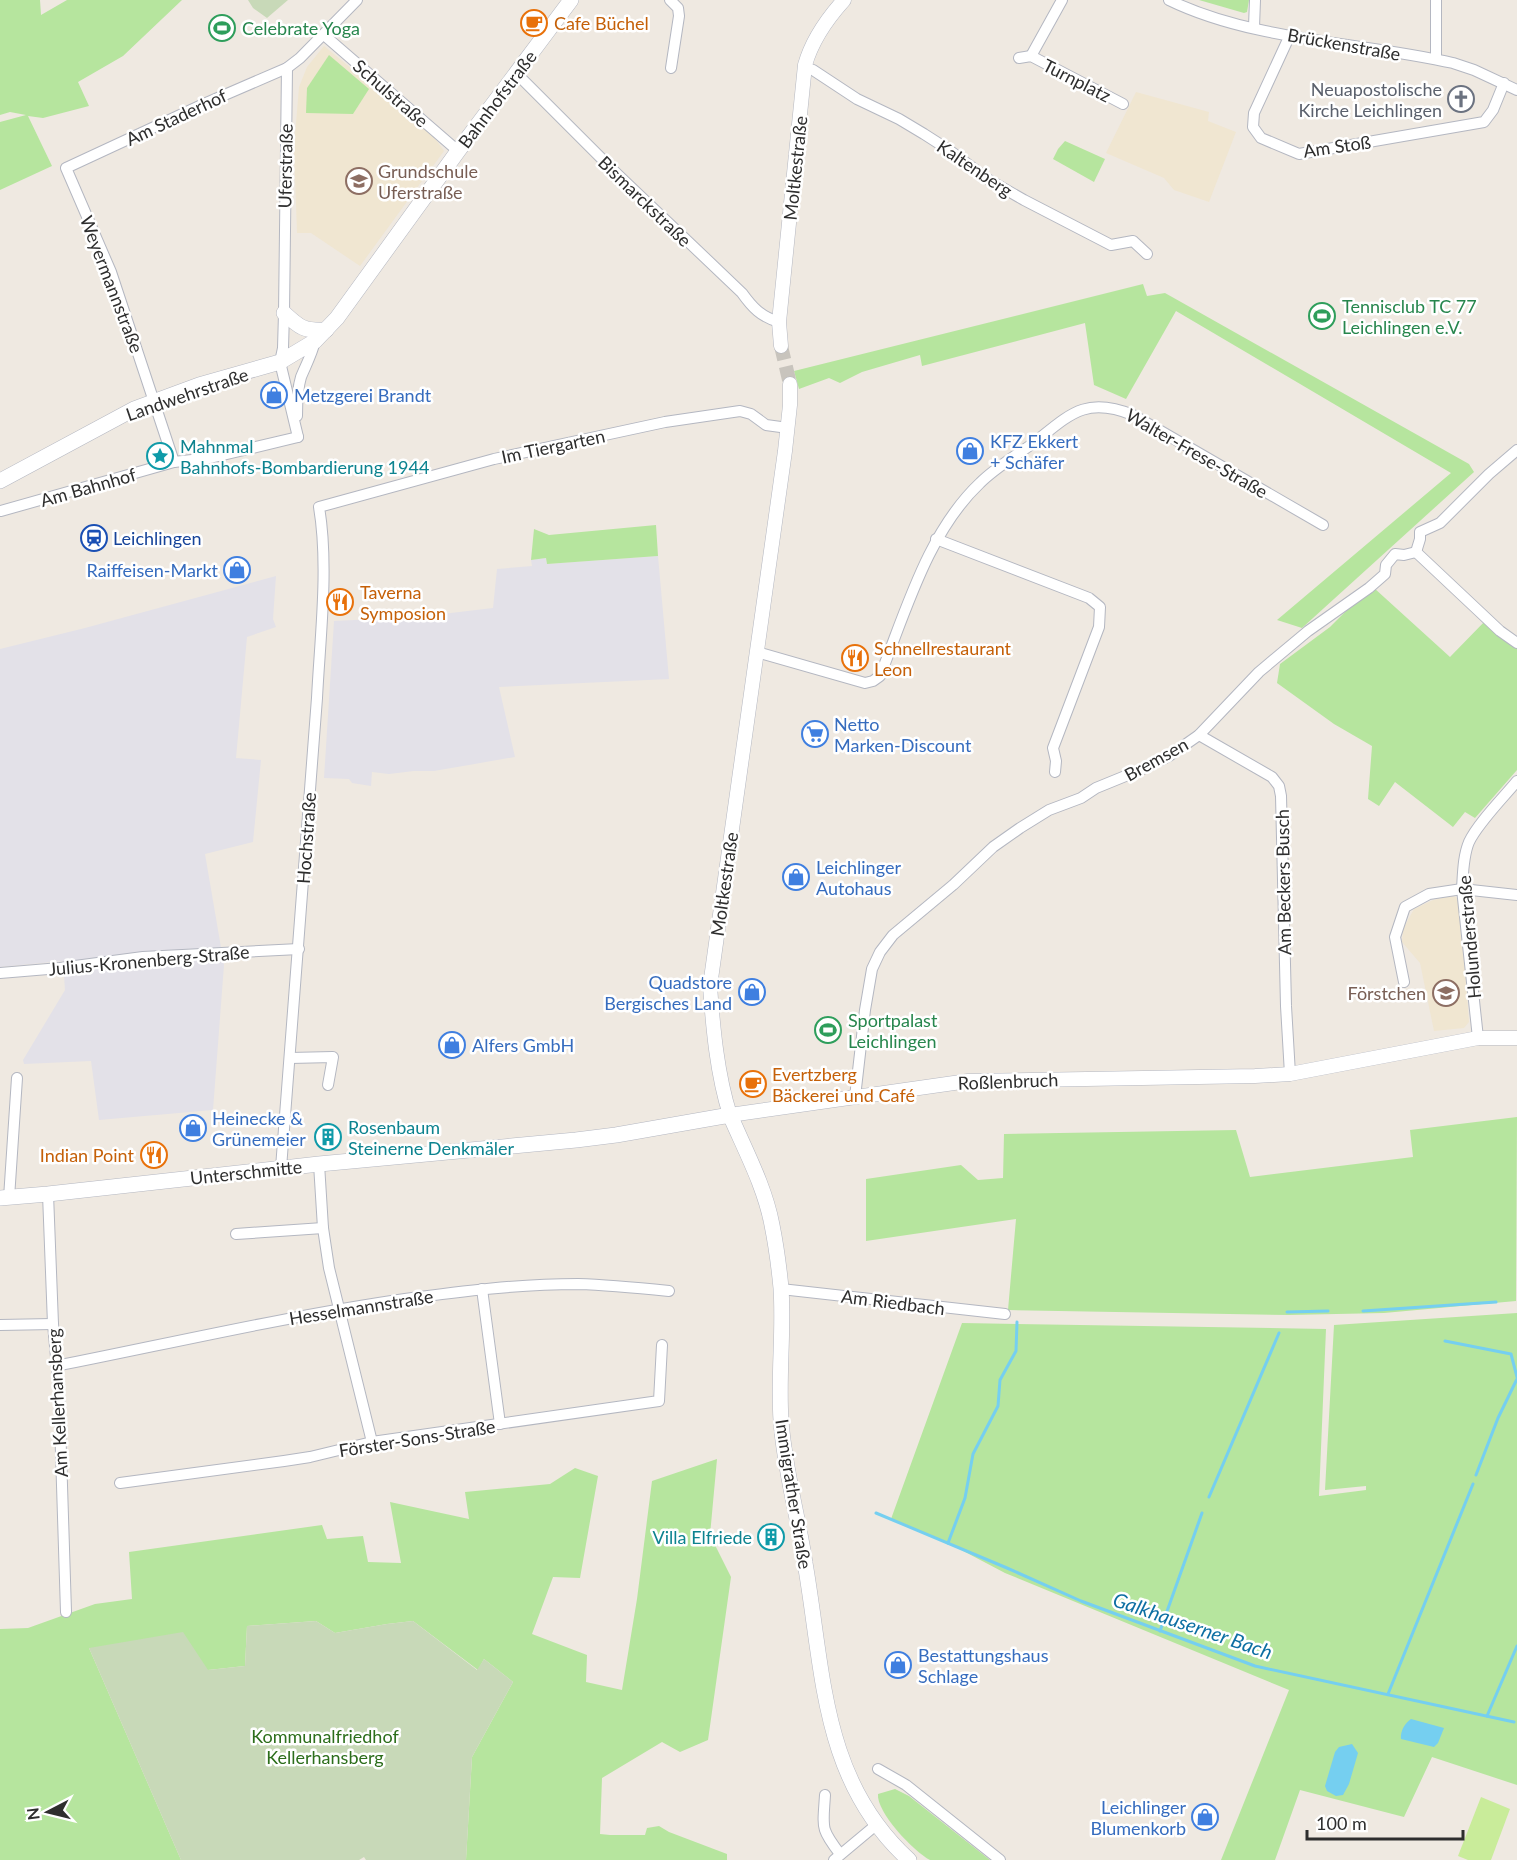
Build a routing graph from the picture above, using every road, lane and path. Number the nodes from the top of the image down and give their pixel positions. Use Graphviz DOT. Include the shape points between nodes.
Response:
graph roads {
  1 [pos="357,0"];
  2 [pos="571,0"];
  3 [pos="670,0"];
  4 [pos="844,0"];
  5 [pos="1062,0"];
  6 [pos="1169,0"];
  7 [pos="1255,0"];
  8 [pos="1436,0"];
  9 [pos="1254,27"];
  10 [pos="1290,34"];
  11 [pos="324,35"];
  12 [pos="1031,56"];
  13 [pos="1018,58"];
  14 [pos="1436,59"];
  15 [pos="805,67"];
  16 [pos="286,68"];
  17 [pos="671,68"];
  18 [pos="516,73"];
  19 [pos="1504,83"];
  20 [pos="1517,90"];
  21 [pos="1123,104"];
  22 [pos="458,150"];
  23 [pos="66,168"];
  24 [pos="1147,254"];
  25 [pos="284,313"];
  26 [pos="778,322"];
  27 [pos="320,335"];
  28 [pos="780,346"];
  29 [pos="280,362"];
  30 [pos="790,384"];
  31 [pos="154,402"];
  32 [pos="788,428"];
  33 [pos="298,437"];
  34 [pos="1517,450"];
  35 [pos="174,462"];
  36 [pos="0,481"];
  37 [pos="318,507"];
  38 [pos="1,511"];
  39 [pos="1323,525"];
  40 [pos="936,539"];
  41 [pos="1416,552"];
  42 [pos="1515,638"];
  43 [pos="757,652"];
  44 [pos="1199,735"];
  45 [pos="1055,772"];
  46 [pos="1517,782"];
  47 [pos="1462,889"];
  48 [pos="1517,895"];
  49 [pos="299,949"];
  50 [pos="0,973"];
  51 [pos="1404,982"];
  52 [pos="1478,1038"];
  53 [pos="1517,1038"];
  54 [pos="290,1058"];
  55 [pos="1290,1074"];
  56 [pos="17,1078"];
  57 [pos="328,1085"];
  58 [pos="855,1097"];
  59 [pos="730,1114"];
  60 [pos="320,1164"];
  61 [pos="281,1168"];
  62 [pos="48,1194"];
  63 [pos="4,1198"];
  64 [pos="323,1228"];
  65 [pos="236,1234"];
  66 [pos="781,1288"];
  67 [pos="482,1289"];
  68 [pos="669,1291"];
  69 [pos="339,1309"];
  70 [pos="1005,1314"];
  71 [pos="53,1324"];
  72 [pos="0,1325"];
  73 [pos="662,1346"];
  74 [pos="56,1366"];
  75 [pos="500,1424"];
  76 [pos="372,1442"];
  77 [pos="120,1483"];
  78 [pos="66,1612"];
  79 [pos="878,1769"];
  80 [pos="825,1795"];
  81 [pos="876,1825"];
  82 [pos="837,1857"];
  83 [pos="909,1860"];
  84 [pos="1000,1860"];
  1 -- 11 [label="street"];
  2 -- 18 [label="main road, Bahnhofstraße"];
  3 -- 17 [label="street" via="678,8 679,16"];
  4 -- 15 [label="street, Moltkestraße" via="813,42"];
  5 -- 12 [label="street, Turnplatz"];
  6 -- 9 [label="street, Brückenstraße" via="1207,16"];
  7 -- 9 [label="street"];
  8 -- 14 [label="street"];
  9 -- 10 [label="street, Brückenstraße"];
  10 -- 14 [label="street, Brückenstraße"];
  10 -- 19 [label="street, Am Stoß" via="1254,113 1253,127 1261,138 1299,154 1484,122"];
  11 -- 16 [label="street"];
  11 -- 22 [label="street, Schulstraße"];
  12 -- 13 [label="street, Turnplatz"];
  12 -- 21 [label="street, Turnplatz"];
  14 -- 19 [label="street, Brückenstraße"];
  15 -- 24 [label="street, Kaltenberg" via="924,134 1024,200 1111,245 1133,241"];
  15 -- 26 [label="street, Moltkestraße"];
  16 -- 23 [label="street, Am Staderhof"];
  16 -- 25 [label="street, Uferstraße"];
  18 -- 22 [label="main road, Bahnhofstraße"];
  18 -- 26 [label="street, Bismarckstraße" via="755,309"];
  19 -- 20 [label="street, Brückenstraße"];
  22 -- 27 [label="main road, Bahnhofstraße" via="337,318"];
  23 -- 31 [label="street, Weyermannstraße" via="111,272"];
  25 -- 27 [label="main road"];
  25 -- 29 [label="street, Uferstraße"];
  26 -- 28 [label="street, Moltkestraße"];
  27 -- 29 [label="main road, Bahnhofstraße"];
  27 -- 33 [label="street, Bahnhofstraße" via="297,394"];
  29 -- 31 [label="main road, Landwehrstraße"];
  29 -- 33 [label="street"];
  30 -- 32 [label="street, Moltkestraße"];
  31 -- 35 [label="street"];
  31 -- 36 [label="main road, Landwehrstraße"];
  32 -- 37 [label="street, Im Tiergarten" via="766,425 752,414 740,411 665,423 494,459"];
  32 -- 43 [label="street, Moltkestraße"];
  33 -- 35 [label="street, Am Bahnhof" via="210,458"];
  34 -- 41 [label="street" via="1440,524 1420,532"];
  35 -- 38 [label="street, Am Bahnhof"];
  37 -- 49 [label="street, Hochstraße" via="323,532 321,619"];
  39 -- 40 [label="street, Walter-Frese-Straße" via="1133,415 1094,406 1070,414 983,480"];
  40 -- 43 [label="street, Walter-Frese-Straße" via="880,676 873,681 865,683"];
  40 -- 45 [label="street" via="1089,598 1100,606 1099,627 1053,748"];
  41 -- 42 [label="street" via="1500,631"];
  41 -- 44 [label="street, Bremsen" via="1395,554 1386,565 1385,574 1259,672"];
  43 -- 59 [label="street, Moltkestraße" via="710,986 723,1095"];
  44 -- 55 [label="street, Am Beckers Busch" via="1272,777 1279,786"];
  44 -- 58 [label="street, Bremsen" via="1169,756 1049,810 1020,828 993,847 885,943 870,980"];
  46 -- 47 [label="street, Holunderstraße" via="1469,842"];
  47 -- 48 [label="street"];
  47 -- 51 [label="street" via="1429,894 1405,907 1395,937"];
  47 -- 52 [label="street, Holunderstraße"];
  49 -- 50 [label="street, Julius-Kronenberg-Straße" via="142,957"];
  49 -- 54 [label="street, Hochstraße"];
  52 -- 53 [label="street"];
  52 -- 55 [label="street"];
  54 -- 57 [label="street" via="333,1057"];
  54 -- 61 [label="street, Hochstraße"];
  55 -- 58 [label="street, Roßlenbruch" via="986,1080"];
  56 -- 63 [label="street"];
  58 -- 59 [label="street, Roßlenbruch"];
  59 -- 60 [label="main road, Unterschmitte" via="576,1140"];
  59 -- 66 [label="main road, Immigrather Straße" via="772,1221"];
  60 -- 61 [label="main road, Unterschmitte"];
  60 -- 64 [label="street"];
  61 -- 62 [label="main road, Unterschmitte"];
  62 -- 63 [label="main road"];
  62 -- 71 [label="street, Am Kellerhansberg"];
  64 -- 65 [label="street"];
  64 -- 69 [label="street"];
  66 -- 70 [label="street, Am Riedbach"];
  66 -- 81 [label="main road, Immigrather Straße" via="782,1436 829,1714 846,1770"];
  67 -- 68 [label="street, Hesselmannstraße" via="578,1284"];
  67 -- 69 [label="street, Hesselmannstraße"];
  67 -- 75 [label="street"];
  69 -- 74 [label="street, Hesselmannstraße"];
  69 -- 76 [label="street"];
  71 -- 72 [label="street"];
  71 -- 74 [label="street, Am Kellerhansberg"];
  73 -- 75 [label="street, Förster-Sons-Straße" via="659,1401"];
  74 -- 78 [label="street, Am Kellerhansberg"];
  75 -- 76 [label="street, Förster-Sons-Straße"];
  76 -- 77 [label="street, Förster-Sons-Straße" via="302,1458"];
  79 -- 84 [label="street" via="906,1785"];
  80 -- 82 [label="street" via="823,1828"];
  81 -- 82 [label="street"];
  81 -- 83 [label="main road, Immigrather Straße"];
}
